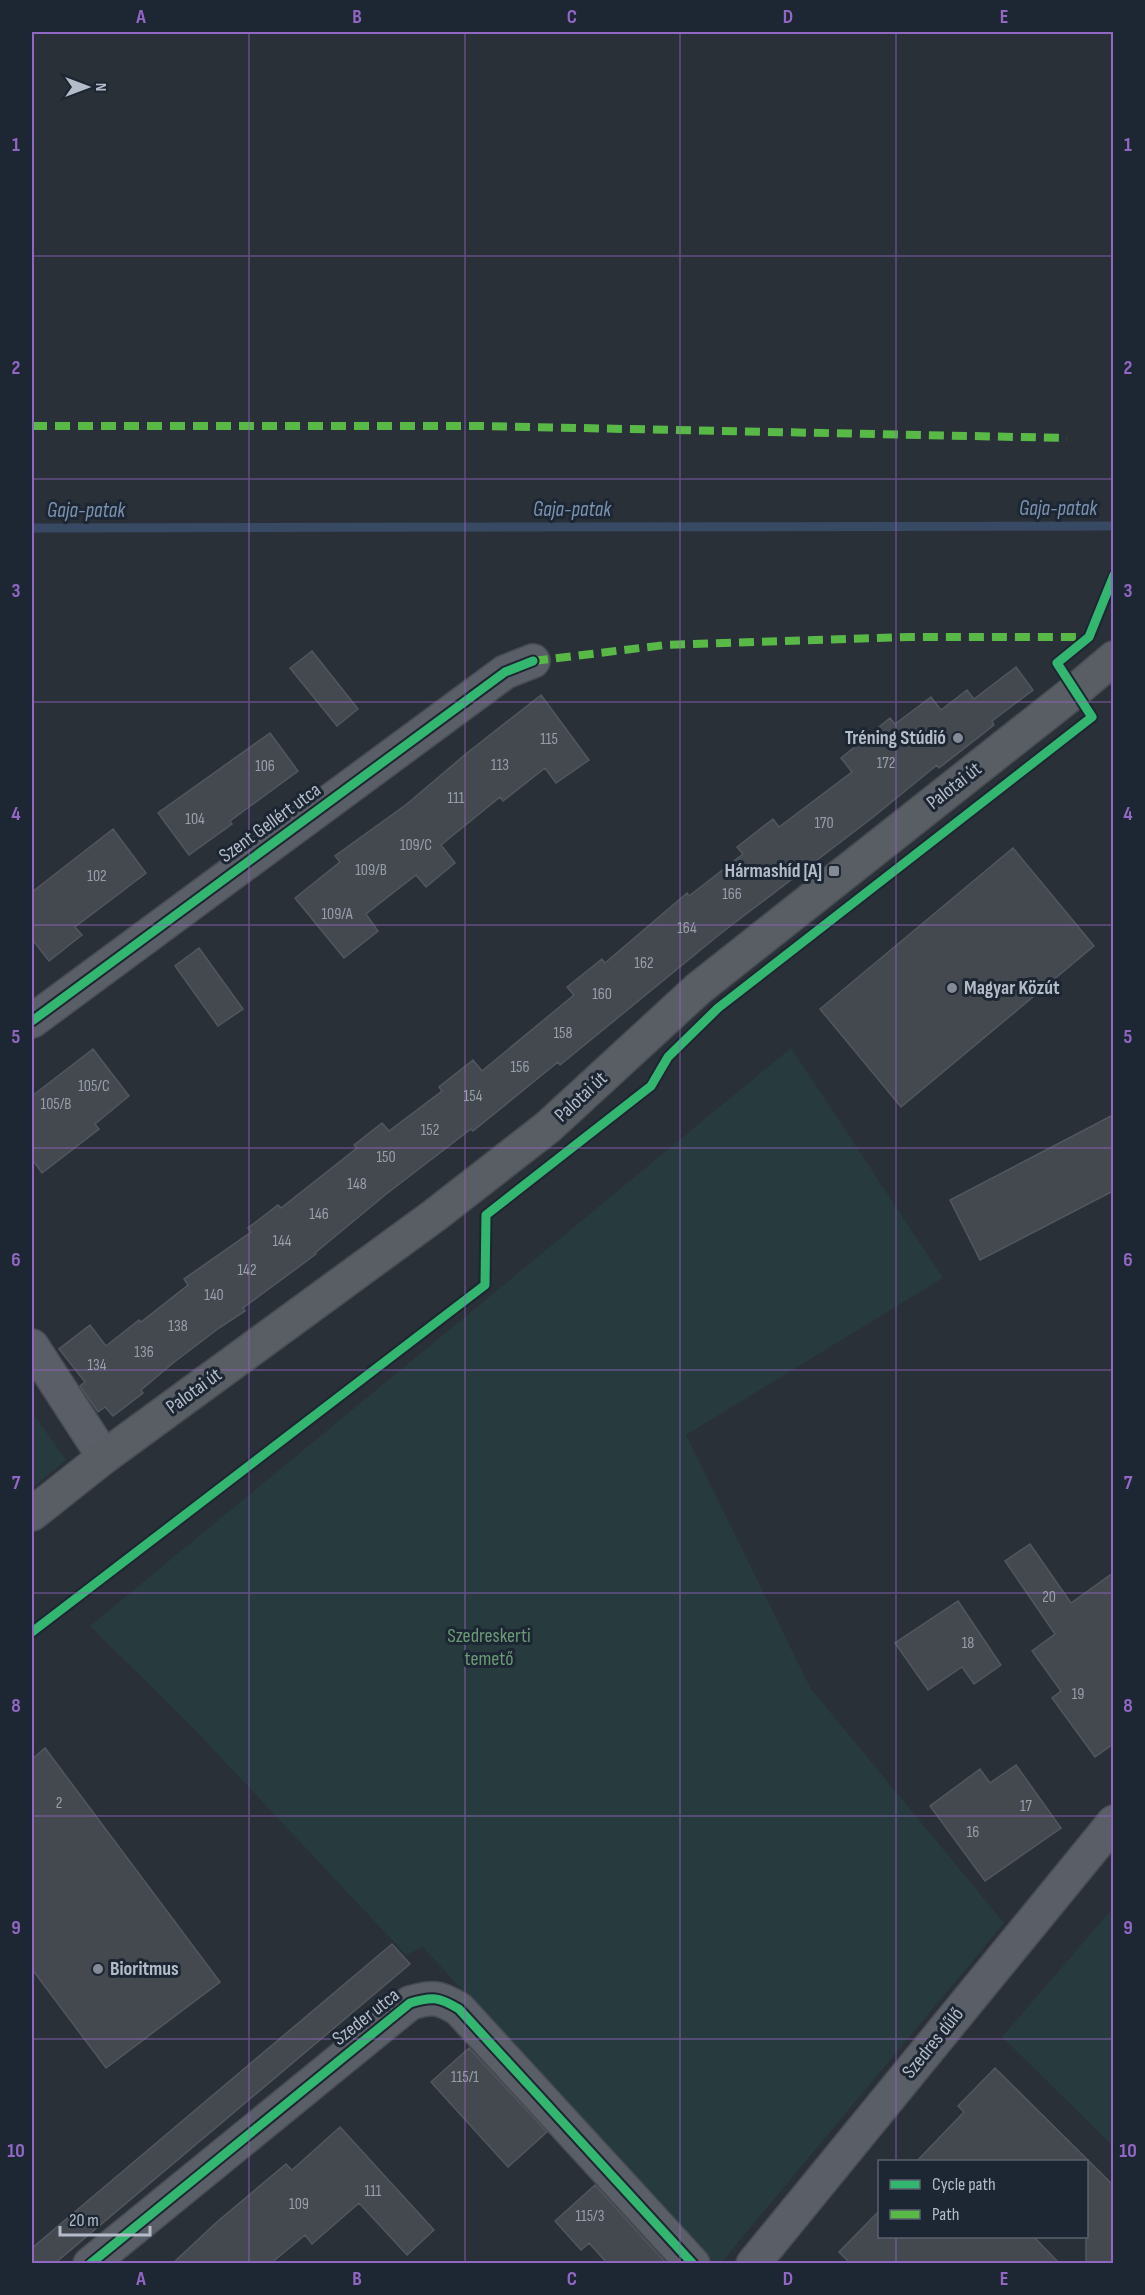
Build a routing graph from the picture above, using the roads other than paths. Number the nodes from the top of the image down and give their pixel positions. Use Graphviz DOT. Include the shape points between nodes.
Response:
graph roads {
  1 [pos="1113,658"];
  2 [pos="533,661"];
  3 [pos="32,1021"];
  4 [pos="32,1346"];
  5 [pos="104,1457"];
  6 [pos="32,1514"];
  7 [pos="1113,1822"];
  8 [pos="90,2264"];
  9 [pos="693,2264"];
  10 [pos="753,2264"];
  1 -- 5 [label="main road, Palotai út" via="699,988 548,1127 435,1215"];
  2 -- 3 [label="street, Szent Gellért utca" via="505,672"];
  4 -- 5 [label="street"];
  5 -- 6 [label="main road, Palotai út"];
  7 -- 10 [label="street, Szedres dűlő"];
  8 -- 9 [label="street, Szeder utca" via="410,2004 428,1997 459,2009"];
}
